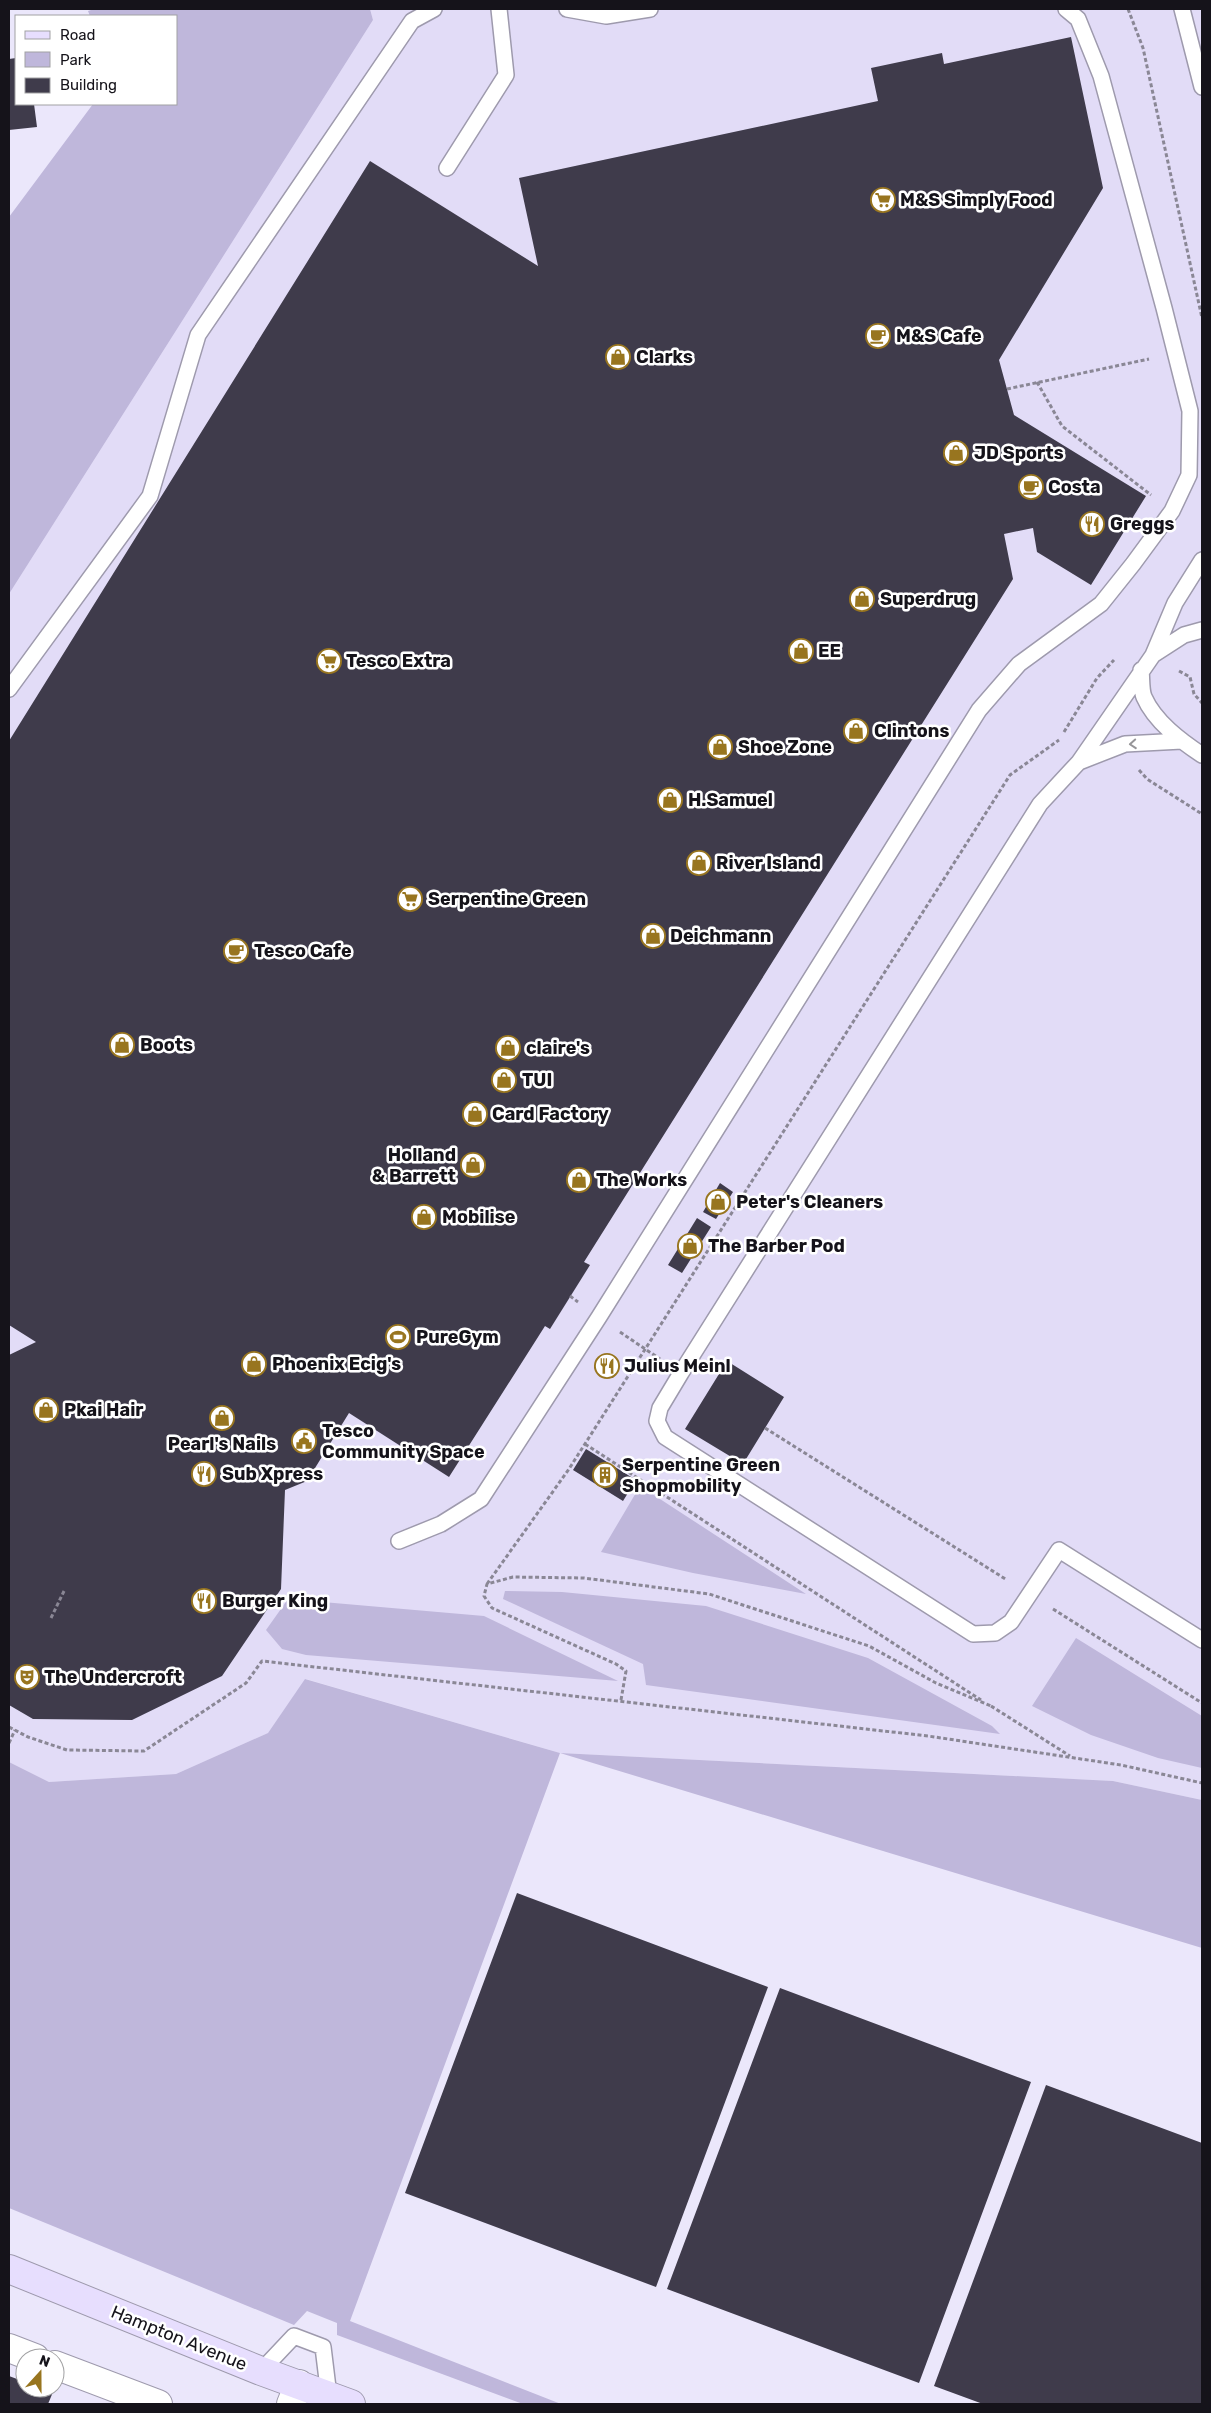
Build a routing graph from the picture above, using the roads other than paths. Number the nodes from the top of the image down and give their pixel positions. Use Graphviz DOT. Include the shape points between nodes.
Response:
graph roads {
  1 [pos="434,9"];
  2 [pos="499,9"];
  3 [pos="568,9"];
  4 [pos="650,9"];
  5 [pos="1066,9"];
  6 [pos="1182,9"];
  7 [pos="1202,86"];
  8 [pos="447,168"];
  9 [pos="1202,560"];
  10 [pos="1202,630"];
  11 [pos="1153,655"];
  12 [pos="1141,670"];
  13 [pos="9,689"];
  14 [pos="1182,741"];
  15 [pos="1202,755"];
  16 [pos="1079,762"];
  17 [pos="399,1541"];
  18 [pos="1202,1640"];
  19 [pos="9,2269"];
  20 [pos="65,2369"];
  21 [pos="262,2371"];
  22 [pos="295,2394"];
  23 [pos="340,2400"];
  24 [pos="158,2404"];
  1 -- 13 [label="lane" via="412,21 198,335 150,496"];
  2 -- 8 [label="lane" via="506,75"];
  3 -- 4 [label="lane" via="606,16"];
  5 -- 17 [label="lane" via="1078,19 1101,76 1175,352 1190,411 1189,475 1172,511 1101,604 1018,664 979,710 599,1318 481,1499 441,1524"];
  6 -- 7 [label="lane"];
  9 -- 11 [label="lane" via="1175,603"];
  10 -- 11 [label="lane" via="1184,635"];
  11 -- 12 [label="lane"];
  12 -- 14 [label="lane" via="1144,696 1159,720"];
  12 -- 16 [label="lane"];
  14 -- 15 [label="lane"];
  14 -- 16 [label="lane, one-way" via="1125,744"];
  16 -- 18 [label="lane" via="1040,804 681,1373 660,1408 657,1421 665,1437 973,1634 995,1633 1011,1622 1059,1550"];
  19 -- 21 [label="street, Hampton Avenue"];
  20 -- 24 [label="street"];
  21 -- 22 [label="street, Hampton Avenue"];
  21 -- 23 [label="lane" via="294,2336 323,2347"];
  22 -- 23 [label="street, Hampton Avenue"];
}
